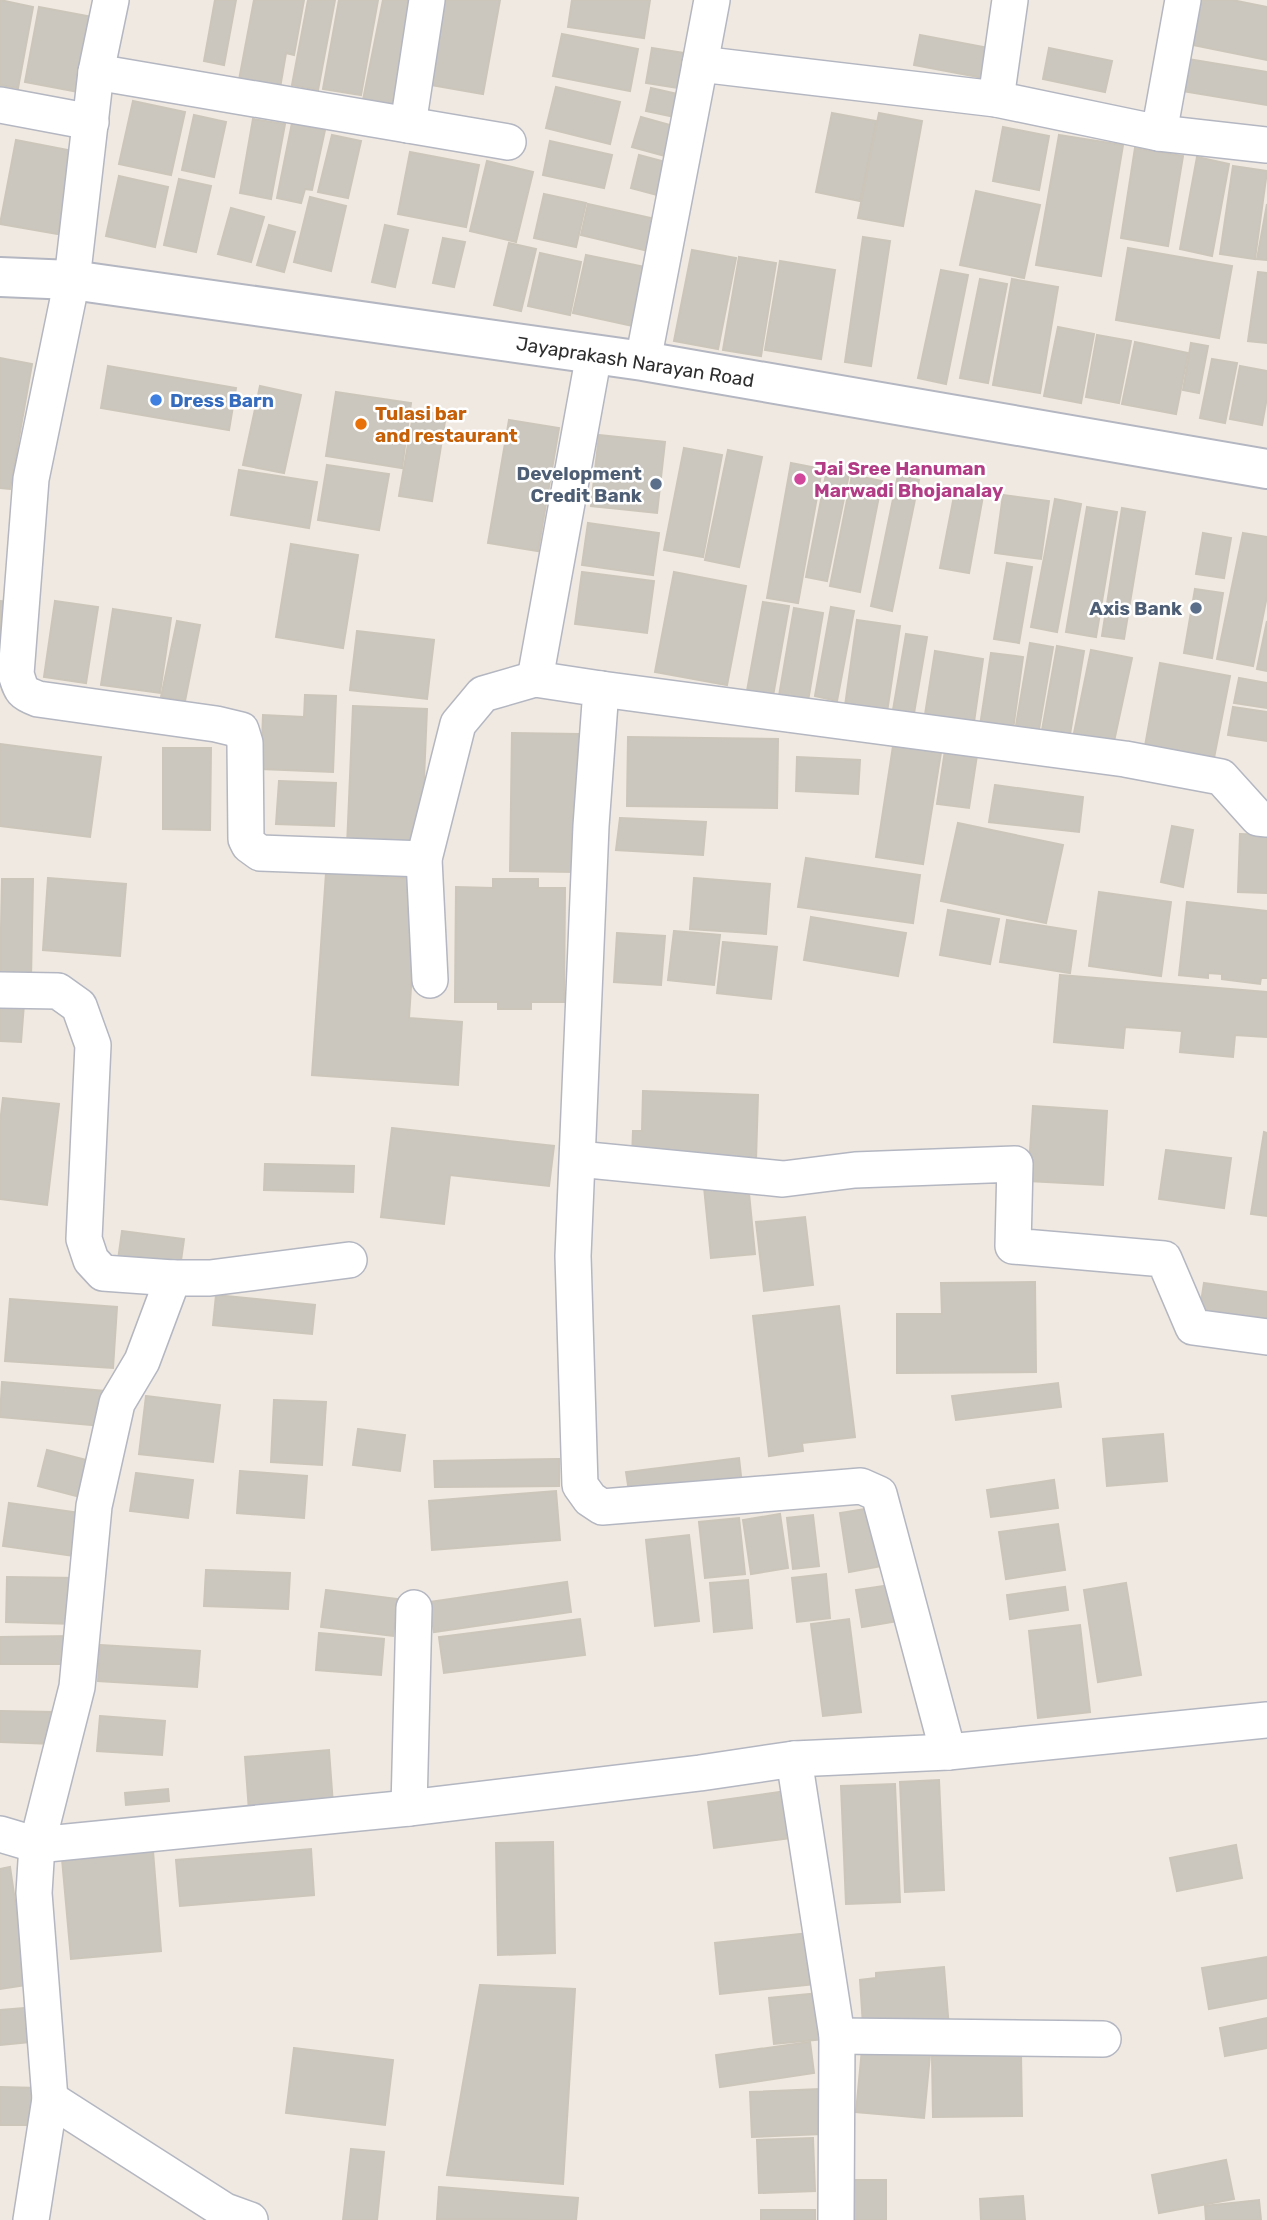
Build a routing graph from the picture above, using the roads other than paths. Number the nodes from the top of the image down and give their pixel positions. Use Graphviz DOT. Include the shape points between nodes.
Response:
graph roads {
  1 [pos="111,0"];
  2 [pos="427,0"];
  3 [pos="712,0"];
  4 [pos="1010,0"];
  5 [pos="1183,0"];
  6 [pos="700,64"];
  7 [pos="96,72"];
  8 [pos="996,99"];
  9 [pos="0,104"];
  10 [pos="90,122"];
  11 [pos="408,125"];
  12 [pos="1159,132"];
  13 [pos="508,142"];
  14 [pos="1267,145"];
  15 [pos="0,277"];
  16 [pos="72,280"];
  17 [pos="594,354"];
  18 [pos="643,361"];
  19 [pos="1267,469"];
  20 [pos="536,679"];
  21 [pos="601,689"];
  22 [pos="1267,819"];
  23 [pos="424,859"];
  24 [pos="430,980"];
  25 [pos="0,990"];
  26 [pos="578,1159"];
  27 [pos="349,1260"];
  28 [pos="173,1278"];
  29 [pos="1267,1337"];
  30 [pos="414,1608"];
  31 [pos="1267,1720"];
  32 [pos="948,1752"];
  33 [pos="794,1759"];
  34 [pos="410,1808"];
  35 [pos="0,1834"];
  36 [pos="37,1845"];
  37 [pos="837,2036"];
  38 [pos="1103,2039"];
  39 [pos="50,2099"];
  40 [pos="31,2220"];
  41 [pos="250,2220"];
  42 [pos="836,2220"];
  1 -- 7 [label="street"];
  2 -- 11 [label="street"];
  3 -- 6 [label="street"];
  4 -- 8 [label="street"];
  5 -- 12 [label="street"];
  6 -- 8 [label="street"];
  6 -- 18 [label="street"];
  7 -- 10 [label="street"];
  7 -- 11 [label="street"];
  8 -- 12 [label="street"];
  9 -- 10 [label="street"];
  10 -- 16 [label="street"];
  11 -- 13 [label="street"];
  12 -- 14 [label="street"];
  15 -- 16 [label="street, Jayaprakash Narayan Road"];
  16 -- 17 [label="street, Jayaprakash Narayan Road"];
  16 -- 23 [label="street" via="32,479 16,674 22,691 38,699 241,730 246,839 260,853"];
  17 -- 18 [label="street, Jayaprakash Narayan Road"];
  17 -- 20 [label="street"];
  18 -- 19 [label="street, Jayaprakash Narayan Road"];
  20 -- 21 [label="street"];
  20 -- 23 [label="street" via="483,694 458,724"];
  21 -- 22 [label="street" via="1125,759 1222,777 1258,818"];
  21 -- 26 [label="street"];
  23 -- 24 [label="street"];
  25 -- 28 [label="street" via="58,992 79,1006 93,1045 84,1239 90,1260 103,1273"];
  26 -- 29 [label="street" via="783,1179 855,1170 1016,1164 1013,1246 1164,1259 1193,1327"];
  26 -- 32 [label="street" via="573,1256 580,1485 602,1507 861,1486 879,1494"];
  27 -- 28 [label="street" via="210,1278"];
  28 -- 36 [label="street" via="142,1361 117,1403 94,1506 77,1688"];
  30 -- 34 [label="street"];
  31 -- 32 [label="street"];
  32 -- 33 [label="street"];
  33 -- 34 [label="street"];
  33 -- 37 [label="street"];
  34 -- 36 [label="street"];
  35 -- 36 [label="street"];
  36 -- 39 [label="street" via="34,1893"];
  37 -- 38 [label="street"];
  37 -- 42 [label="street"];
  39 -- 40 [label="street"];
  39 -- 41 [label="street" via="225,2211"];
}
